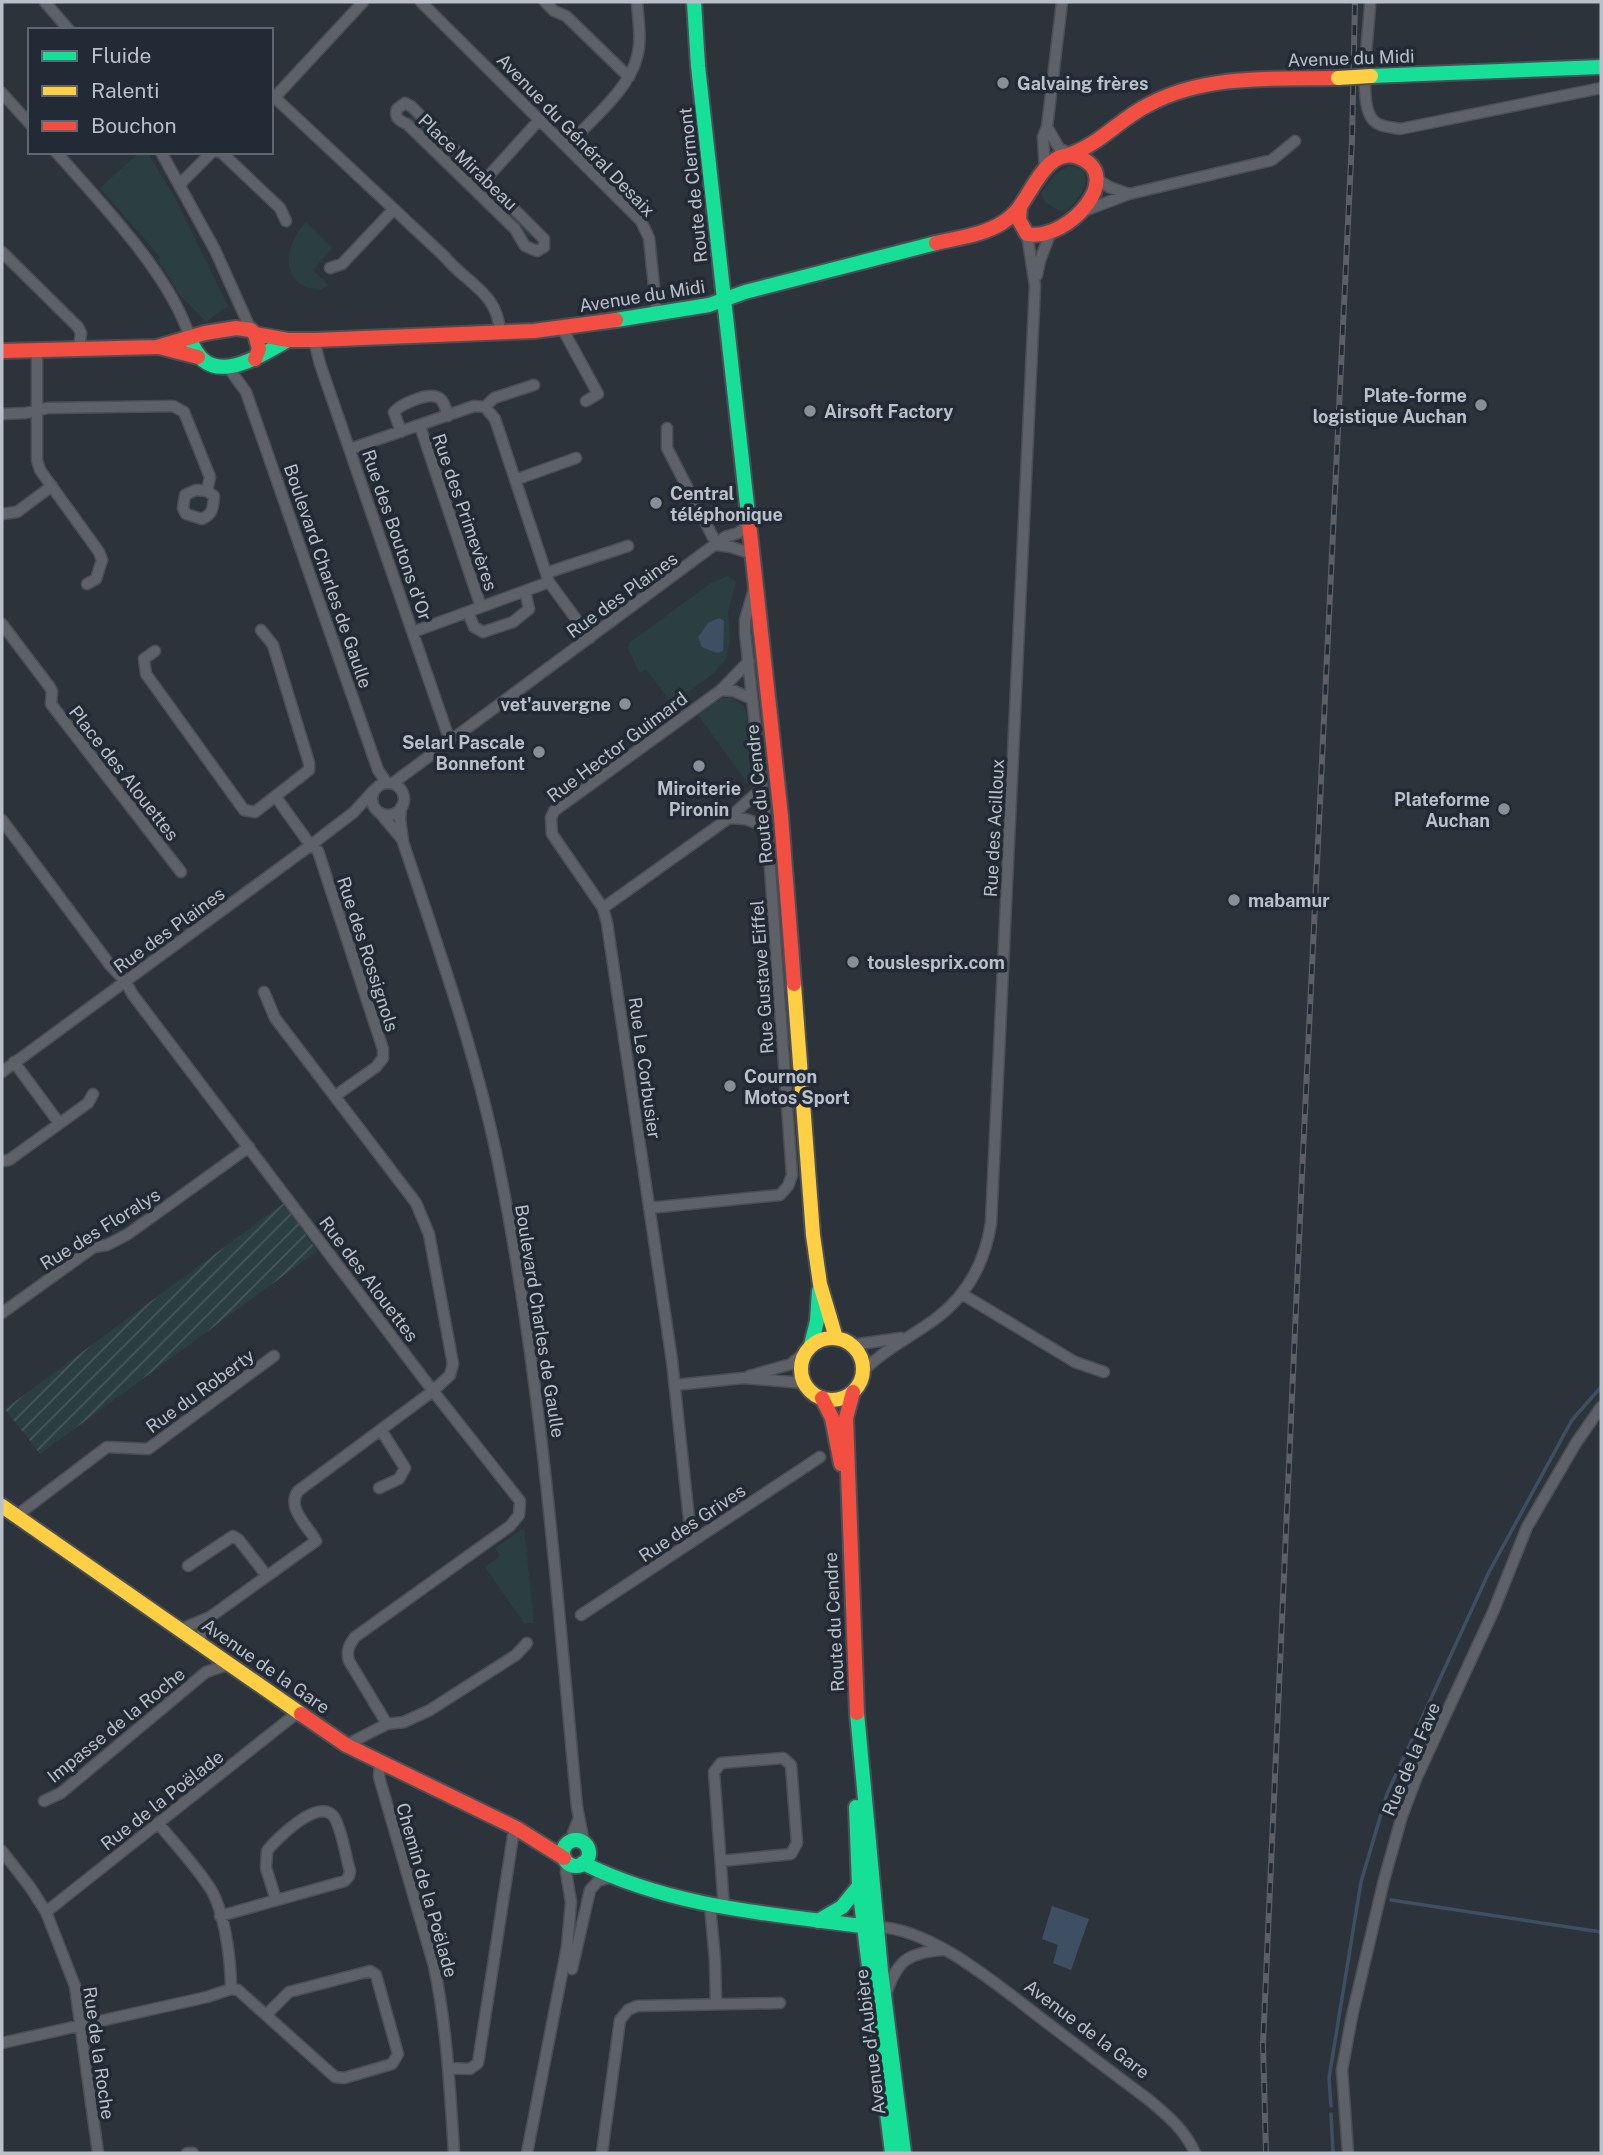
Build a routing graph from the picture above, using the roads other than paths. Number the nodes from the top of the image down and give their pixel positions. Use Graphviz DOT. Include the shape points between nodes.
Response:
graph roads {
  1 [pos="45,2"];
  2 [pos="363,2"];
  3 [pos="421,2"];
  4 [pos="545,2"];
  5 [pos="637,2"];
  6 [pos="696,2"];
  7 [pos="1062,2"];
  8 [pos="1370,2"];
  9 [pos="67,28"];
  10 [pos="1599,67"];
  11 [pos="629,77"];
  12 [pos="1601,88"];
  13 [pos="2,93"];
  14 [pos="273,96"];
  15 [pos="540,119"];
  16 [pos="28,122"];
  17 [pos="1120,124"];
  18 [pos="1047,127"];
  19 [pos="1295,141"];
  20 [pos="567,146"];
  21 [pos="57,154"];
  22 [pos="162,154"];
  23 [pos="210,154"];
  24 [pos="223,154"];
  25 [pos="1071,154"];
  26 [pos="1045,170"];
  27 [pos="1096,177"];
  28 [pos="484,181"];
  29 [pos="180,184"];
  30 [pos="1129,194"];
  31 [pos="1020,207"];
  32 [pos="394,209"];
  33 [pos="1079,213"];
  34 [pos="286,221"];
  35 [pos="992,229"];
  36 [pos="1051,232"];
  37 [pos="1027,234"];
  38 [pos="2,252"];
  39 [pos="330,268"];
  40 [pos="1035,286"];
  41 [pos="724,301"];
  42 [pos="657,315"];
  43 [pos="562,328"];
  44 [pos="253,332"];
  45 [pos="500,333"];
  46 [pos="190,338"];
  47 [pos="288,340"];
  48 [pos="314,340"];
  49 [pos="79,347"];
  50 [pos="157,347"];
  51 [pos="37,350"];
  52 [pos="2,351"];
  53 [pos="198,357"];
  54 [pos="249,362"];
  55 [pos="228,366"];
  56 [pos="534,384"];
  57 [pos="246,392"];
  58 [pos="586,401"];
  59 [pos="485,407"];
  60 [pos="36,411"];
  61 [pos="2,414"];
  62 [pos="448,416"];
  63 [pos="420,426"];
  64 [pos="667,428"];
  65 [pos="401,432"];
  66 [pos="350,449"];
  67 [pos="576,458"];
  68 [pos="515,480"];
  69 [pos="52,486"];
  70 [pos="208,491"];
  71 [pos="2,514"];
  72 [pos="749,524"];
  73 [pos="717,545"];
  74 [pos="628,546"];
  75 [pos="753,554"];
  76 [pos="547,578"];
  77 [pos="757,582"];
  78 [pos="87,584"];
  79 [pos="525,591"];
  80 [pos="481,607"];
  81 [pos="468,612"];
  82 [pos="2,624"];
  83 [pos="261,630"];
  84 [pos="413,632"];
  85 [pos="590,638"];
  86 [pos="155,651"];
  87 [pos="749,662"];
  88 [pos="720,690"];
  89 [pos="752,699"];
  90 [pos="450,741"];
  91 [pos="412,770"];
  92 [pos="383,786"];
  93 [pos="761,789"];
  94 [pos="276,797"];
  95 [pos="402,802"];
  96 [pos="354,812"];
  97 [pos="379,812"];
  98 [pos="729,818"];
  99 [pos="2,820"];
  100 [pos="766,829"];
  101 [pos="403,842"];
  102 [pos="311,845"];
  103 [pos="181,872"];
  104 [pos="603,908"];
  105 [pos="125,981"];
  106 [pos="264,992"];
  107 [pos="15,1062"];
  108 [pos="2,1072"];
  109 [pos="93,1094"];
  110 [pos="335,1096"];
  111 [pos="59,1124"];
  112 [pos="249,1147"];
  113 [pos="2,1161"];
  114 [pos="649,1208"];
  115 [pos="820,1284"];
  116 [pos="962,1294"];
  117 [pos="2,1313"];
  118 [pos="905,1337"];
  119 [pos="836,1338"];
  120 [pos="851,1345"];
  121 [pos="808,1348"];
  122 [pos="274,1356"];
  123 [pos="863,1371"];
  124 [pos="1104,1372"];
  125 [pos="743,1378"];
  126 [pos="804,1383"];
  127 [pos="675,1385"];
  128 [pos="433,1391"];
  129 [pos="853,1392"];
  130 [pos="822,1398"];
  131 [pos="1601,1407"];
  132 [pos="381,1430"];
  133 [pos="820,1457"];
  134 [pos="379,1488"];
  135 [pos="35,1500"];
  136 [pos="848,1502"];
  137 [pos="2,1506"];
  138 [pos="16,1516"];
  139 [pos="30,1526"];
  140 [pos="697,1538"];
  141 [pos="188,1566"];
  142 [pos="267,1576"];
  143 [pos="581,1615"];
  144 [pos="210,1617"];
  145 [pos="181,1629"];
  146 [pos="527,1643"];
  147 [pos="204,1645"];
  148 [pos="230,1664"];
  149 [pos="206,1672"];
  150 [pos="297,1711"];
  151 [pos="387,1724"];
  152 [pos="858,1740"];
  153 [pos="346,1745"];
  154 [pos="380,1762"];
  155 [pos="44,1801"];
  156 [pos="159,1823"];
  157 [pos="520,1830"];
  158 [pos="2,1851"];
  159 [pos="575,1852"];
  160 [pos="721,1861"];
  161 [pos="619,1878"];
  162 [pos="859,1886"];
  163 [pos="276,1900"];
  164 [pos="717,1907"];
  165 [pos="46,1912"];
  166 [pos="220,1916"];
  167 [pos="818,1921"];
  168 [pos="870,1928"];
  169 [pos="942,1950"];
  170 [pos="572,1969"];
  171 [pos="231,1989"];
  172 [pos="884,1998"];
  173 [pos="780,2003"];
  174 [pos="716,2004"];
  175 [pos="266,2015"];
  176 [pos="81,2024"];
  177 [pos="2,2043"];
  178 [pos="448,2068"];
  179 [pos="98,2153"];
  180 [pos="187,2153"];
  181 [pos="193,2153"];
  182 [pos="454,2153"];
  183 [pos="527,2153"];
  184 [pos="602,2153"];
  185 [pos="892,2153"];
  186 [pos="904,2153"];
  187 [pos="1195,2153"];
  188 [pos="1348,2153"];
  1 -- 9 [label="street"];
  2 -- 14 [label="street"];
  3 -- 15 [label="street, Avenue du Général Desaix"];
  4 -- 11 [label="street"];
  5 -- 11 [label="street" via="638,54"];
  6 -- 41 [label="main road, Route de Clermont" via="698,66"];
  7 -- 18 [label="street"];
  8 -- 12 [label="street" via="1364,93 1368,115 1376,124 1400,129"];
  10 -- 17 [label="main road, Avenue du Midi, bridge" via="1221,83 1166,96"];
  11 -- 20 [label="street"];
  13 -- 16 [label="street"];
  14 -- 32 [label="street"];
  15 -- 20 [label="street, Avenue du Général Desaix"];
  15 -- 28 [label="street, Place Mirabeau"];
  17 -- 25 [label="main road, Avenue du Midi" via="1083,151"];
  17 -- 27 [label="main road, Avenue du Midi" via="1101,151"];
  18 -- 25 [label="street" via="1059,148"];
  18 -- 26 [label="street" via="1043,137"];
  19 -- 30 [label="street" via="1272,160"];
  20 -- 42 [label="street, Avenue du Général Desaix" via="648,233"];
  21 -- 46 [label="street" via="143,254 181,310"];
  22 -- 29 [label="street"];
  23 -- 29 [label="street"];
  24 -- 34 [label="street" via="280,208"];
  25 -- 26 [label="main road"];
  25 -- 27 [label="main road" via="1088,163"];
  26 -- 31 [label="main road"];
  27 -- 30 [label="street"];
  27 -- 33 [label="main road" via="1093,196"];
  28 -- 28 [label="street, Place Mirabeau" via="409,104 399,106 399,120 515,229 525,247 541,249 544,239"];
  29 -- 44 [label="street"];
  30 -- 33 [label="street"];
  31 -- 35 [label="main road, Avenue du Midi"];
  31 -- 37 [label="main road" via="1019,220"];
  32 -- 39 [label="street" via="342,264"];
  32 -- 45 [label="street" via="490,300"];
  33 -- 36 [label="main road"];
  35 -- 37 [label="main road, Avenue du Midi"];
  35 -- 41 [label="main road, Avenue du Midi"];
  36 -- 37 [label="main road"];
  36 -- 40 [label="street, Rue des Acilloux"];
  37 -- 40 [label="street, Rue des Acilloux"];
  38 -- 49 [label="street" via="78,327"];
  40 -- 116 [label="street, Rue des Acilloux" via="991,1223 979,1268"];
  41 -- 42 [label="main road, Avenue du Midi"];
  41 -- 72 [label="main road, Route du Cendre"];
  42 -- 43 [label="main road, Avenue du Midi"];
  43 -- 45 [label="main road, Avenue du Midi"];
  43 -- 58 [label="street" via="598,394"];
  44 -- 46 [label="main road, Avenue du Midi" via="236,328"];
  44 -- 47 [label="main road, Avenue du Midi"];
  44 -- 54 [label="main road" via="259,349"];
  45 -- 48 [label="main road, Avenue du Midi"];
  46 -- 50 [label="main road"];
  46 -- 53 [label="main road"];
  47 -- 48 [label="main road, Avenue du Midi"];
  47 -- 54 [label="main road, Avenue du Midi"];
  48 -- 66 [label="street, Rue des Boutons d'Or"];
  49 -- 50 [label="main road"];
  49 -- 51 [label="main road"];
  50 -- 53 [label="main road"];
  51 -- 52 [label="main road"];
  51 -- 60 [label="street"];
  53 -- 55 [label="main road" via="209,365"];
  54 -- 55 [label="main road"];
  54 -- 57 [label="street, Boulevard Charles de Gaulle"];
  55 -- 57 [label="street, Boulevard Charles de Gaulle"];
  56 -- 59 [label="street" via="494,398"];
  57 -- 92 [label="street, Boulevard Charles de Gaulle"];
  59 -- 62 [label="street" via="474,406"];
  59 -- 68 [label="street" via="495,419"];
  60 -- 61 [label="street"];
  60 -- 69 [label="street" via="37,460"];
  60 -- 70 [label="street" via="173,406 184,412 210,477"];
  62 -- 63 [label="street"];
  62 -- 65 [label="street" via="443,401 428,396 394,412"];
  63 -- 65 [label="street"];
  63 -- 80 [label="street, Rue des Primevères"];
  64 -- 73 [label="street" via="667,448"];
  65 -- 66 [label="street"];
  66 -- 84 [label="street, Rue des Boutons d'Or"];
  67 -- 68 [label="street"];
  68 -- 76 [label="street"];
  69 -- 71 [label="street" via="17,512"];
  69 -- 78 [label="street" via="102,560 96,579"];
  72 -- 73 [label="street, Rue des Plaines"];
  72 -- 75 [label="main road, Route du Cendre"];
  73 -- 75 [label="street"];
  73 -- 85 [label="street, Rue des Plaines"];
  74 -- 76 [label="street"];
  75 -- 77 [label="main road, Route du Cendre"];
  76 -- 79 [label="street"];
  76 -- 85 [label="street"];
  77 -- 87 [label="street, Rue Gustave Eiffel" via="745,620"];
  77 -- 115 [label="main road, Route du Cendre"];
  79 -- 80 [label="street"];
  79 -- 81 [label="street" via="529,609 513,622 477,631"];
  80 -- 81 [label="street"];
  81 -- 84 [label="street"];
  82 -- 103 [label="street, Place des Alouettes" via="50,686 51,704"];
  83 -- 94 [label="street" via="273,645 309,763 309,770"];
  84 -- 90 [label="street, Rue des Boutons d'Or"];
  85 -- 90 [label="street, Rue des Plaines"];
  86 -- 94 [label="street" via="144,659 146,674 244,810 255,812"];
  87 -- 88 [label="street, Rue Hector Guimard"];
  87 -- 89 [label="street, Rue Gustave Eiffel"];
  88 -- 89 [label="street"];
  88 -- 104 [label="street, Rue Hector Guimard" via="554,811 552,834"];
  89 -- 93 [label="street, Rue Gustave Eiffel"];
  90 -- 91 [label="street, Rue des Plaines"];
  91 -- 92 [label="street, Rue des Plaines"];
  91 -- 95 [label="street"];
  92 -- 95 [label="street" via="399,788"];
  92 -- 96 [label="street, Rue des Plaines"];
  92 -- 97 [label="street" via="372,800"];
  93 -- 98 [label="street"];
  93 -- 100 [label="street, Rue Gustave Eiffel"];
  94 -- 102 [label="street, Rue des Rossignols"];
  95 -- 97 [label="street" via="389,814"];
  95 -- 101 [label="street, Boulevard Charles de Gaulle"];
  96 -- 97 [label="street"];
  96 -- 102 [label="street, Rue des Plaines"];
  97 -- 101 [label="street, Boulevard Charles de Gaulle"];
  98 -- 100 [label="street" via="745,818"];
  98 -- 104 [label="street"];
  99 -- 105 [label="street, Rue des Alouettes"];
  100 -- 114 [label="street, Rue Gustave Eiffel" via="792,1175 780,1195"];
  101 -- 159 [label="street, Boulevard Charles de Gaulle" via="463,1025 500,1171 544,1452 579,1817 573,1833"];
  102 -- 105 [label="street, Rue des Plaines"];
  102 -- 110 [label="street, Rue des Rossignols" via="318,851 383,1049 376,1067"];
  104 -- 114 [label="street, Rue Le Corbusier"];
  105 -- 107 [label="street, Rue des Plaines"];
  105 -- 112 [label="street, Rue des Alouettes"];
  106 -- 110 [label="street" via="275,1018"];
  107 -- 108 [label="street, Rue des Plaines"];
  107 -- 111 [label="street"];
  109 -- 111 [label="street"];
  110 -- 128 [label="street" via="416,1203 429,1234 453,1364 450,1375"];
  111 -- 113 [label="street"];
  112 -- 117 [label="street, Rue des Floralys" via="128,1234 94,1247"];
  112 -- 128 [label="street, Rue des Alouettes"];
  114 -- 127 [label="street, Rue Le Corbusier"];
  115 -- 119 [label="main road, Route du Cendre"];
  115 -- 121 [label="main road, Route du Cendre" via="817,1321"];
  116 -- 118 [label="street, Rue des Acilloux" via="934,1320"];
  116 -- 124 [label="street" via="1075,1362"];
  118 -- 120 [label="street, Rue des Acilloux"];
  118 -- 123 [label="street, Rue des Acilloux"];
  119 -- 120 [label="main road"];
  119 -- 121 [label="main road" via="825,1338"];
  120 -- 123 [label="main road"];
  121 -- 125 [label="street" via="790,1364"];
  121 -- 126 [label="main road" via="800,1367"];
  122 -- 135 [label="street, Rue du Roberty" via="148,1448 107,1447"];
  123 -- 129 [label="main road"];
  125 -- 126 [label="street"];
  125 -- 127 [label="street"];
  126 -- 130 [label="main road"];
  127 -- 140 [label="street, Rue Le Corbusier" via="687,1511"];
  128 -- 132 [label="street"];
  128 -- 151 [label="street, Rue des Alouettes" via="514,1492 521,1508 510,1526 349,1645 349,1661"];
  129 -- 130 [label="main road" via="838,1399"];
  129 -- 136 [label="main road, Route du Cendre" via="846,1418"];
  130 -- 136 [label="main road, Route du Cendre" via="832,1418"];
  131 -- 188 [label="street, Rue de la Fave" via="1527,1527 1402,1816 1342,2070"];
  132 -- 134 [label="street" via="405,1468 399,1479"];
  132 -- 142 [label="street" via="294,1496 295,1508 316,1541"];
  133 -- 140 [label="street, Rue des Grives"];
  135 -- 138 [label="street, Rue du Roberty"];
  135 -- 139 [label="street"];
  136 -- 152 [label="main road, Route du Cendre"];
  137 -- 138 [label="main road, Avenue de la Gare"];
  138 -- 139 [label="main road, Avenue de la Gare"];
  139 -- 145 [label="main road, Avenue de la Gare"];
  140 -- 143 [label="street, Rue des Grives"];
  141 -- 142 [label="street" via="233,1535"];
  142 -- 144 [label="street"];
  144 -- 145 [label="street"];
  144 -- 147 [label="street, Impasse de la Roche"];
  145 -- 147 [label="main road, Avenue de la Gare"];
  146 -- 151 [label="street" via="516,1655 430,1710"];
  147 -- 148 [label="main road, Avenue de la Gare"];
  147 -- 149 [label="street, Impasse de la Roche"];
  148 -- 149 [label="street, Impasse de la Roche"];
  148 -- 150 [label="main road, Avenue de la Gare"];
  149 -- 155 [label="street, Impasse de la Roche" via="61,1793"];
  150 -- 153 [label="main road, Avenue de la Gare"];
  150 -- 156 [label="street, Rue de la Poëlade"];
  151 -- 153 [label="street"];
  152 -- 162 [label="main road, Route du Cendre"];
  152 -- 168 [label="main road, Route du Cendre"];
  153 -- 154 [label="main road, Avenue de la Gare"];
  154 -- 157 [label="main road, Avenue de la Gare"];
  154 -- 178 [label="street, Chemin de la Poëlade" via="379,1777 435,1966"];
  156 -- 165 [label="street, Rue de la Poëlade"];
  156 -- 166 [label="street" via="211,1890"];
  157 -- 159 [label="main road, Avenue de la Gare"];
  157 -- 178 [label="street" via="513,1836 478,2063 470,2069"];
  158 -- 165 [label="street, Rue de la Roche"];
  159 -- 161 [label="main road, Avenue de la Gare"];
  159 -- 183 [label="street, Boulevard Charles de Gaulle" via="566,1872 571,1902 567,1947"];
  160 -- 160 [label="street" via="717,1766 783,1758 791,1765 797,1843 791,1854"];
  160 -- 164 [label="street"];
  161 -- 164 [label="main road, Avenue de la Gare"];
  161 -- 170 [label="street" via="604,1878 590,1889"];
  162 -- 167 [label="main road" via="850,1902"];
  162 -- 168 [label="main road, Route du Cendre"];
  163 -- 163 [label="street" via="338,1885 349,1877 336,1820 328,1812 310,1814 267,1851 266,1868"];
  163 -- 166 [label="street"];
  164 -- 167 [label="main road, Avenue de la Gare"];
  164 -- 174 [label="street"];
  165 -- 176 [label="street, Rue de la Roche" via="75,1986"];
  166 -- 171 [label="street" via="231,1964"];
  167 -- 168 [label="main road, Avenue de la Gare"];
  168 -- 169 [label="street, Avenue de la Gare" via="894,1927"];
  168 -- 172 [label="main road, Avenue d'Aubière"];
  168 -- 185 [label="main road, Avenue d'Aubière"];
  169 -- 172 [label="street" via="904,1959"];
  169 -- 187 [label="street, Avenue de la Gare" via="972,1967 1149,2100 1176,2123"];
  171 -- 175 [label="street" via="239,1990"];
  171 -- 176 [label="street"];
  172 -- 186 [label="main road, Avenue d'Aubière"];
  173 -- 174 [label="street"];
  174 -- 184 [label="street" via="637,2006 620,2020"];
  175 -- 175 [label="street" via="289,1992 370,1971 376,1975 398,2054 392,2064 335,2077"];
  176 -- 177 [label="street"];
  176 -- 179 [label="street, Rue de la Roche"];
  178 -- 182 [label="street, Chemin de la Poëlade"];
  180 -- 181 [label="street"];
}
